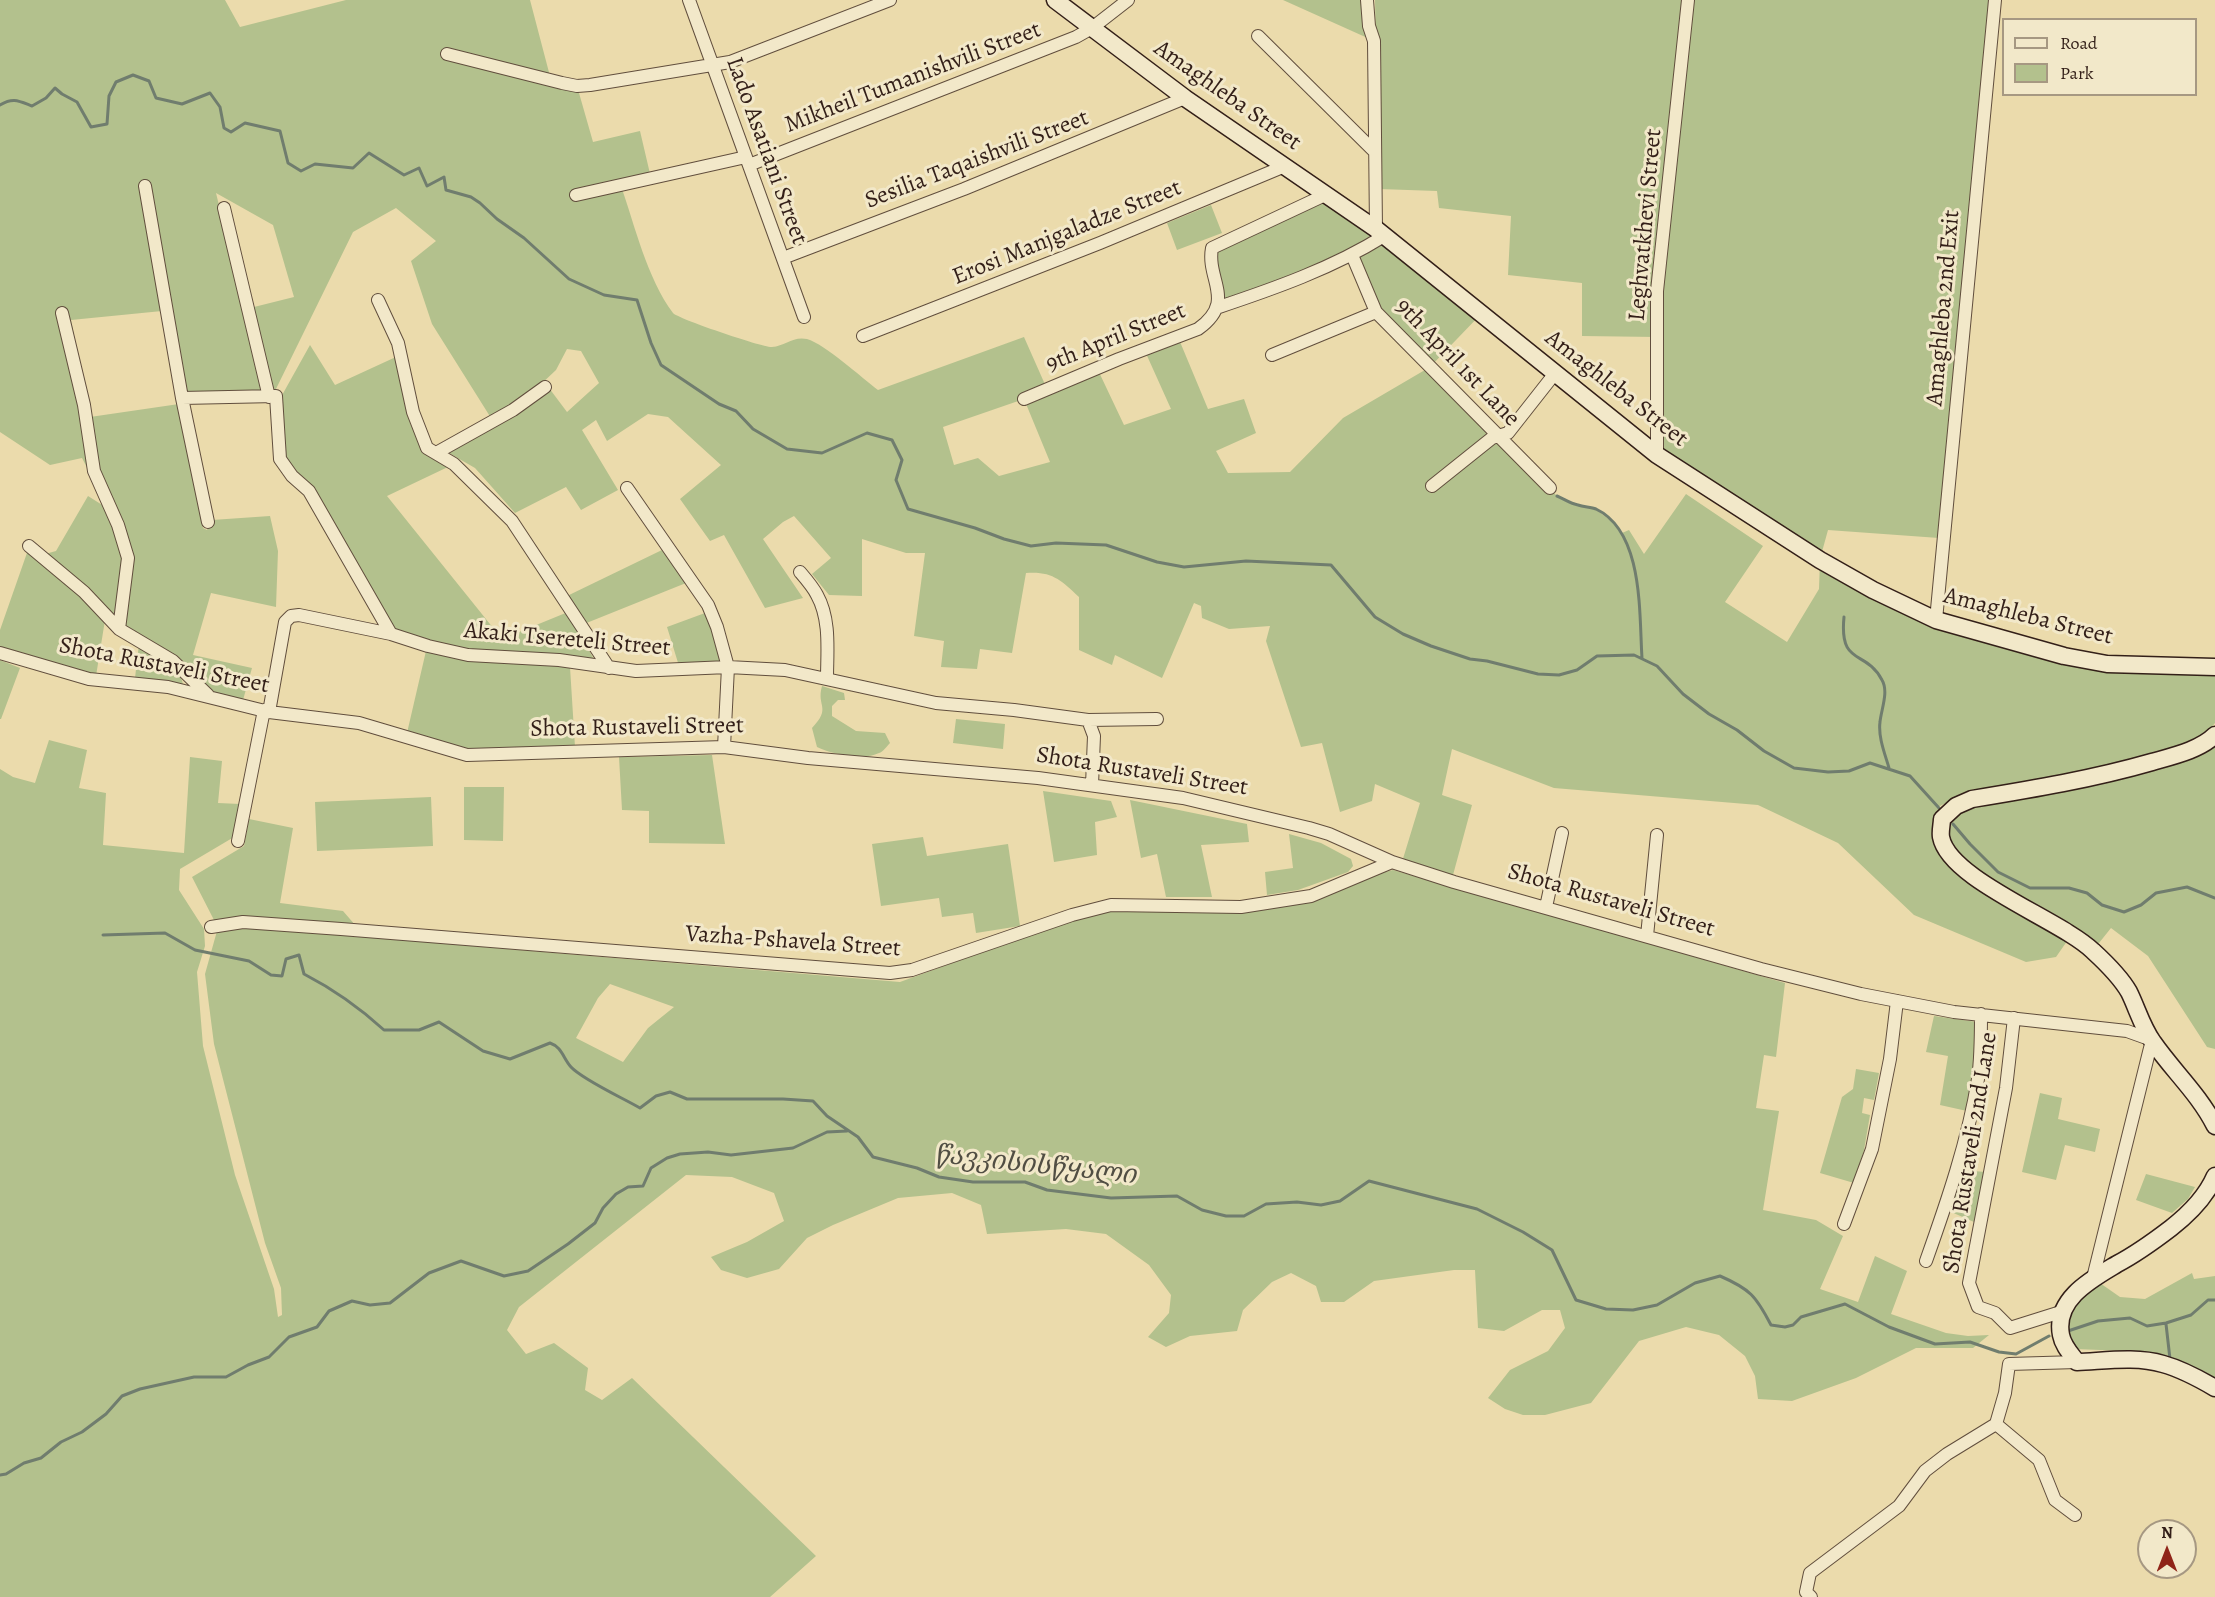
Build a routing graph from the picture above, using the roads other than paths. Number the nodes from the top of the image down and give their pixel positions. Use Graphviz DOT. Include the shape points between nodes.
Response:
graph roads {
  1 [pos="689,0"];
  2 [pos="890,0"];
  3 [pos="1055,0"];
  4 [pos="1128,0"];
  5 [pos="1367,0"];
  6 [pos="1688,0"];
  7 [pos="1995,0"];
  8 [pos="1092,28"];
  9 [pos="1258,36"];
  10 [pos="447,54"];
  11 [pos="712,65"];
  12 [pos="1185,98"];
  13 [pos="1374,151"];
  14 [pos="747,161"];
  15 [pos="1285,166"];
  16 [pos="145,186"];
  17 [pos="576,195"];
  18 [pos="1325,195"];
  19 [pos="224,208"];
  20 [pos="1380,232"];
  21 [pos="1352,255"];
  22 [pos="783,258"];
  23 [pos="378,300"];
  24 [pos="1216,308"];
  25 [pos="1376,312"];
  26 [pos="62,313"];
  27 [pos="804,317"];
  28 [pos="863,336"];
  29 [pos="1272,355"];
  30 [pos="1556,372"];
  31 [pos="545,387"];
  32 [pos="269,396"];
  33 [pos="182,398"];
  34 [pos="1024,399"];
  35 [pos="1499,436"];
  36 [pos="436,453"];
  37 [pos="1657,455"];
  38 [pos="1432,486"];
  39 [pos="627,488"];
  40 [pos="1550,488"];
  41 [pos="208,522"];
  42 [pos="29,546"];
  43 [pos="800,572"];
  44 [pos="1936,620"];
  45 [pos="119,628"];
  46 [pos="391,634"];
  47 [pos="0,653"];
  48 [pos="728,667"];
  49 [pos="2215,667"];
  50 [pos="609,668"];
  51 [pos="827,680"];
  52 [pos="209,696"];
  53 [pos="266,711"];
  54 [pos="1157,719"];
  55 [pos="1088,720"];
  56 [pos="2213,739"];
  57 [pos="724,747"];
  58 [pos="1092,785"];
  59 [pos="1562,833"];
  60 [pos="1657,836"];
  61 [pos="238,841"];
  62 [pos="1392,862"];
  63 [pos="1546,907"];
  64 [pos="211,927"];
  65 [pos="1647,936"];
  66 [pos="1897,1001"];
  67 [pos="1981,1014"];
  68 [pos="2014,1018"];
  69 [pos="2152,1040"];
  70 [pos="2215,1126"];
  71 [pos="2215,1176"];
  72 [pos="1844,1224"];
  73 [pos="1926,1261"];
  74 [pos="2092,1278"];
  75 [pos="2064,1311"];
  76 [pos="2078,1362"];
  77 [pos="2215,1388"];
  78 [pos="1996,1424"];
  79 [pos="2075,1515"];
  80 [pos="1809,1595"];
  1 -- 11 [label="street, Lado Asatiani Street"];
  2 -- 11 [label="street" via="730,62"];
  3 -- 8 [label="street, Amaghleba Street"];
  4 -- 8 [label="street, Mikheil Tumanishvili Street"];
  5 -- 13 [label="street" via="1374,41"];
  6 -- 37 [label="street, Leghvatkhevi Street" via="1657,291"];
  7 -- 44 [label="street, Amaghleba 2nd Exit"];
  8 -- 12 [label="street, Amaghleba Street"];
  8 -- 14 [label="street, Mikheil Tumanishvili Street"];
  9 -- 13 [label="street"];
  10 -- 11 [label="street" via="577,86"];
  11 -- 14 [label="street, Lado Asatiani Street"];
  12 -- 15 [label="street, Amaghleba Street"];
  12 -- 22 [label="street, Sesilia Taqaishvili Street"];
  13 -- 20 [label="street"];
  14 -- 17 [label="street, Mikheil Tumanishvili Street"];
  14 -- 22 [label="street, Lado Asatiani Street"];
  15 -- 18 [label="street, Amaghleba Street"];
  15 -- 28 [label="street, Erosi Manjgaladze Street"];
  16 -- 33 [label="street"];
  18 -- 20 [label="street, Amaghleba Street"];
  18 -- 24 [label="street, 9th April Street" via="1212,248 1219,295"];
  19 -- 32 [label="street"];
  20 -- 21 [label="street, 9th April Street"];
  20 -- 30 [label="street, Amaghleba Street"];
  21 -- 24 [label="street, 9th April Street"];
  21 -- 25 [label="street, 9th April 1st Lane"];
  22 -- 27 [label="street, Lado Asatiani Street"];
  23 -- 36 [label="street" via="398,343 413,412 427,448"];
  24 -- 34 [label="street, 9th April Street" via="1209,322 1198,329"];
  25 -- 29 [label="street"];
  25 -- 35 [label="street, 9th April 1st Lane"];
  26 -- 45 [label="street" via="84,405 94,471 128,558"];
  30 -- 35 [label="street" via="1508,434"];
  30 -- 37 [label="street, Amaghleba Street"];
  31 -- 36 [label="street" via="513,410"];
  32 -- 33 [label="street"];
  32 -- 46 [label="street" via="276,396 280,459 309,491"];
  33 -- 41 [label="street"];
  35 -- 38 [label="street"];
  35 -- 40 [label="street, 9th April 1st Lane"];
  36 -- 50 [label="street" via="454,464 512,521"];
  37 -- 44 [label="street, Amaghleba Street" via="1820,560"];
  39 -- 48 [label="street" via="708,605"];
  42 -- 45 [label="street" via="84,592"];
  43 -- 51 [label="street" via="817,594 825,614"];
  44 -- 49 [label="street, Amaghleba Street" via="2107,664"];
  45 -- 52 [label="street" via="173,661"];
  46 -- 50 [label="street, Akaki Tsereteli Street" via="468,655 558,660"];
  46 -- 53 [label="street, Akaki Tsereteli Street" via="291,616 285,622"];
  47 -- 52 [label="street, Shota Rustaveli Street" via="89,679 168,687"];
  48 -- 50 [label="street, Akaki Tsereteli Street" via="636,671"];
  48 -- 51 [label="street, Akaki Tsereteli Street" via="784,670"];
  48 -- 57 [label="street"];
  51 -- 55 [label="street, Akaki Tsereteli Street" via="936,703"];
  52 -- 53 [label="street, Shota Rustaveli Street"];
  53 -- 57 [label="street, Shota Rustaveli Street" via="359,723 467,755"];
  53 -- 61 [label="street, Akaki Tsereteli Street"];
  54 -- 55 [label="street, Akaki Tsereteli Street"];
  55 -- 58 [label="street" via="1094,736"];
  56 -- 69 [label="street" via="2168,758 2108,775 1972,800 1956,806 1942,819 1941,837 1959,865 2092,950 2127,989"];
  57 -- 58 [label="street, Shota Rustaveli Street"];
  58 -- 62 [label="street, Shota Rustaveli Street" via="1183,798 1309,828"];
  59 -- 63 [label="street"];
  60 -- 65 [label="street"];
  62 -- 63 [label="street, Shota Rustaveli Street"];
  62 -- 64 [label="street, Vazha-Pshavela Street" via="1311,896 1241,907 1112,905 890,974 330,928 243,922"];
  63 -- 65 [label="street, Shota Rustaveli Street"];
  65 -- 66 [label="street, Shota Rustaveli Street" via="1761,969"];
  66 -- 67 [label="street, Shota Rustaveli Street"];
  66 -- 72 [label="street" via="1872,1149"];
  67 -- 68 [label="street, Shota Rustaveli Street"];
  67 -- 73 [label="street" via="1978,1076 1971,1115"];
  68 -- 69 [label="street, Shota Rustaveli Street" via="2127,1031"];
  68 -- 75 [label="street, Shota Rustaveli 2nd Lane" via="2006,1088 1969,1283 1978,1307 1995,1313 2010,1328"];
  69 -- 70 [label="street" via="2201,1100"];
  69 -- 74 [label="street"];
  71 -- 74 [label="street" via="2208,1191 2172,1228"];
  74 -- 75 [label="street"];
  75 -- 76 [label="street" via="2060,1334"];
  76 -- 77 [label="street" via="2127,1360 2161,1364"];
  76 -- 78 [label="street" via="2008,1364"];
  78 -- 79 [label="street" via="2039,1460 2055,1500"];
  78 -- 80 [label="street" via="1925,1471 1899,1506 1810,1573"];
}
